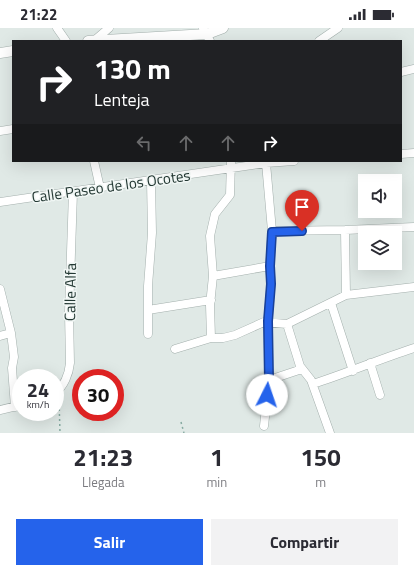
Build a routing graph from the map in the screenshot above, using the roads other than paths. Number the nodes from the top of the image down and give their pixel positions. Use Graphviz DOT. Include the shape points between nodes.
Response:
graph roads {
  1 [pos="57,28"];
  2 [pos="109,28"];
  3 [pos="223,28"];
  4 [pos="338,28"];
  5 [pos="207,34"];
  6 [pos="65,40"];
  7 [pos="92,40"];
  8 [pos="108,40"];
  9 [pos="320,40"];
  10 [pos="12,51"];
  11 [pos="0,53"];
  12 [pos="414,69"];
  13 [pos="402,72"];
  14 [pos="12,129"];
  15 [pos="0,131"];
  16 [pos="414,153"];
  17 [pos="402,154"];
  18 [pos="94,162"];
  19 [pos="280,162"];
  20 [pos="266,163"];
  21 [pos="231,164"];
  22 [pos="151,180"];
  23 [pos="100,188"];
  24 [pos="73,192"];
  25 [pos="0,202"];
  26 [pos="414,226"];
  27 [pos="345,230"];
  28 [pos="272,232"];
  29 [pos="270,266"];
  30 [pos="213,276"];
  31 [pos="414,287"];
  32 [pos="0,289"];
  33 [pos="346,295"];
  34 [pos="211,300"];
  35 [pos="331,303"];
  36 [pos="148,310"];
  37 [pos="268,321"];
  38 [pos="287,324"];
  39 [pos="11,333"];
  40 [pos="148,334"];
  41 [pos="0,336"];
  42 [pos="211,338"];
  43 [pos="414,348"];
  44 [pos="174,349"];
  45 [pos="370,363"];
  46 [pos="12,369"];
  47 [pos="302,369"];
  48 [pos="352,371"];
  49 [pos="64,380"];
  50 [pos="269,380"];
  51 [pos="313,384"];
  52 [pos="380,395"];
  53 [pos="12,407"];
  54 [pos="0,410"];
  55 [pos="264,426"];
  56 [pos="330,433"];
  1 -- 6 [label="street"];
  2 -- 7 [label="street"];
  3 -- 5 [label="street"];
  4 -- 9 [label="street"];
  5 -- 8 [label="street"];
  10 -- 11 [label="street"];
  12 -- 13 [label="street"];
  14 -- 15 [label="street"];
  16 -- 17 [label="street"];
  18 -- 23 [label="street"];
  19 -- 20 [label="street, Calle Paseo de los Ocotes"];
  20 -- 21 [label="street, Calle Paseo de los Ocotes"];
  20 -- 28 [label="street"];
  21 -- 22 [label="street, Calle Paseo de los Ocotes"];
  21 -- 30 [label="street" via="230,195 215,214 210,236"];
  22 -- 23 [label="street, Calle Paseo de los Ocotes"];
  22 -- 36 [label="street" via="152,233"];
  23 -- 24 [label="street, Calle Paseo de los Ocotes"];
  24 -- 25 [label="street, Calle Paseo de los Ocotes"];
  24 -- 49 [label="street, Calle Alfa" via="70,362"];
  26 -- 27 [label="street"];
  27 -- 28 [label="street"];
  27 -- 33 [label="street"];
  28 -- 29 [label="street"];
  29 -- 30 [label="street"];
  29 -- 37 [label="street"];
  30 -- 34 [label="street"];
  31 -- 33 [label="street"];
  32 -- 39 [label="street"];
  33 -- 35 [label="street"];
  34 -- 36 [label="street"];
  34 -- 42 [label="street"];
  35 -- 38 [label="street"];
  35 -- 48 [label="street"];
  36 -- 40 [label="street"];
  37 -- 38 [label="street"];
  37 -- 42 [label="street" via="235,335"];
  37 -- 50 [label="street"];
  38 -- 47 [label="street"];
  39 -- 41 [label="street"];
  39 -- 46 [label="street" via="14,356"];
  42 -- 44 [label="street"];
  43 -- 45 [label="street"];
  45 -- 48 [label="street"];
  45 -- 52 [label="street"];
  47 -- 50 [label="street"];
  47 -- 51 [label="street"];
  48 -- 51 [label="street"];
  50 -- 55 [label="street"];
  51 -- 56 [label="street"];
  53 -- 54 [label="street"];
}
